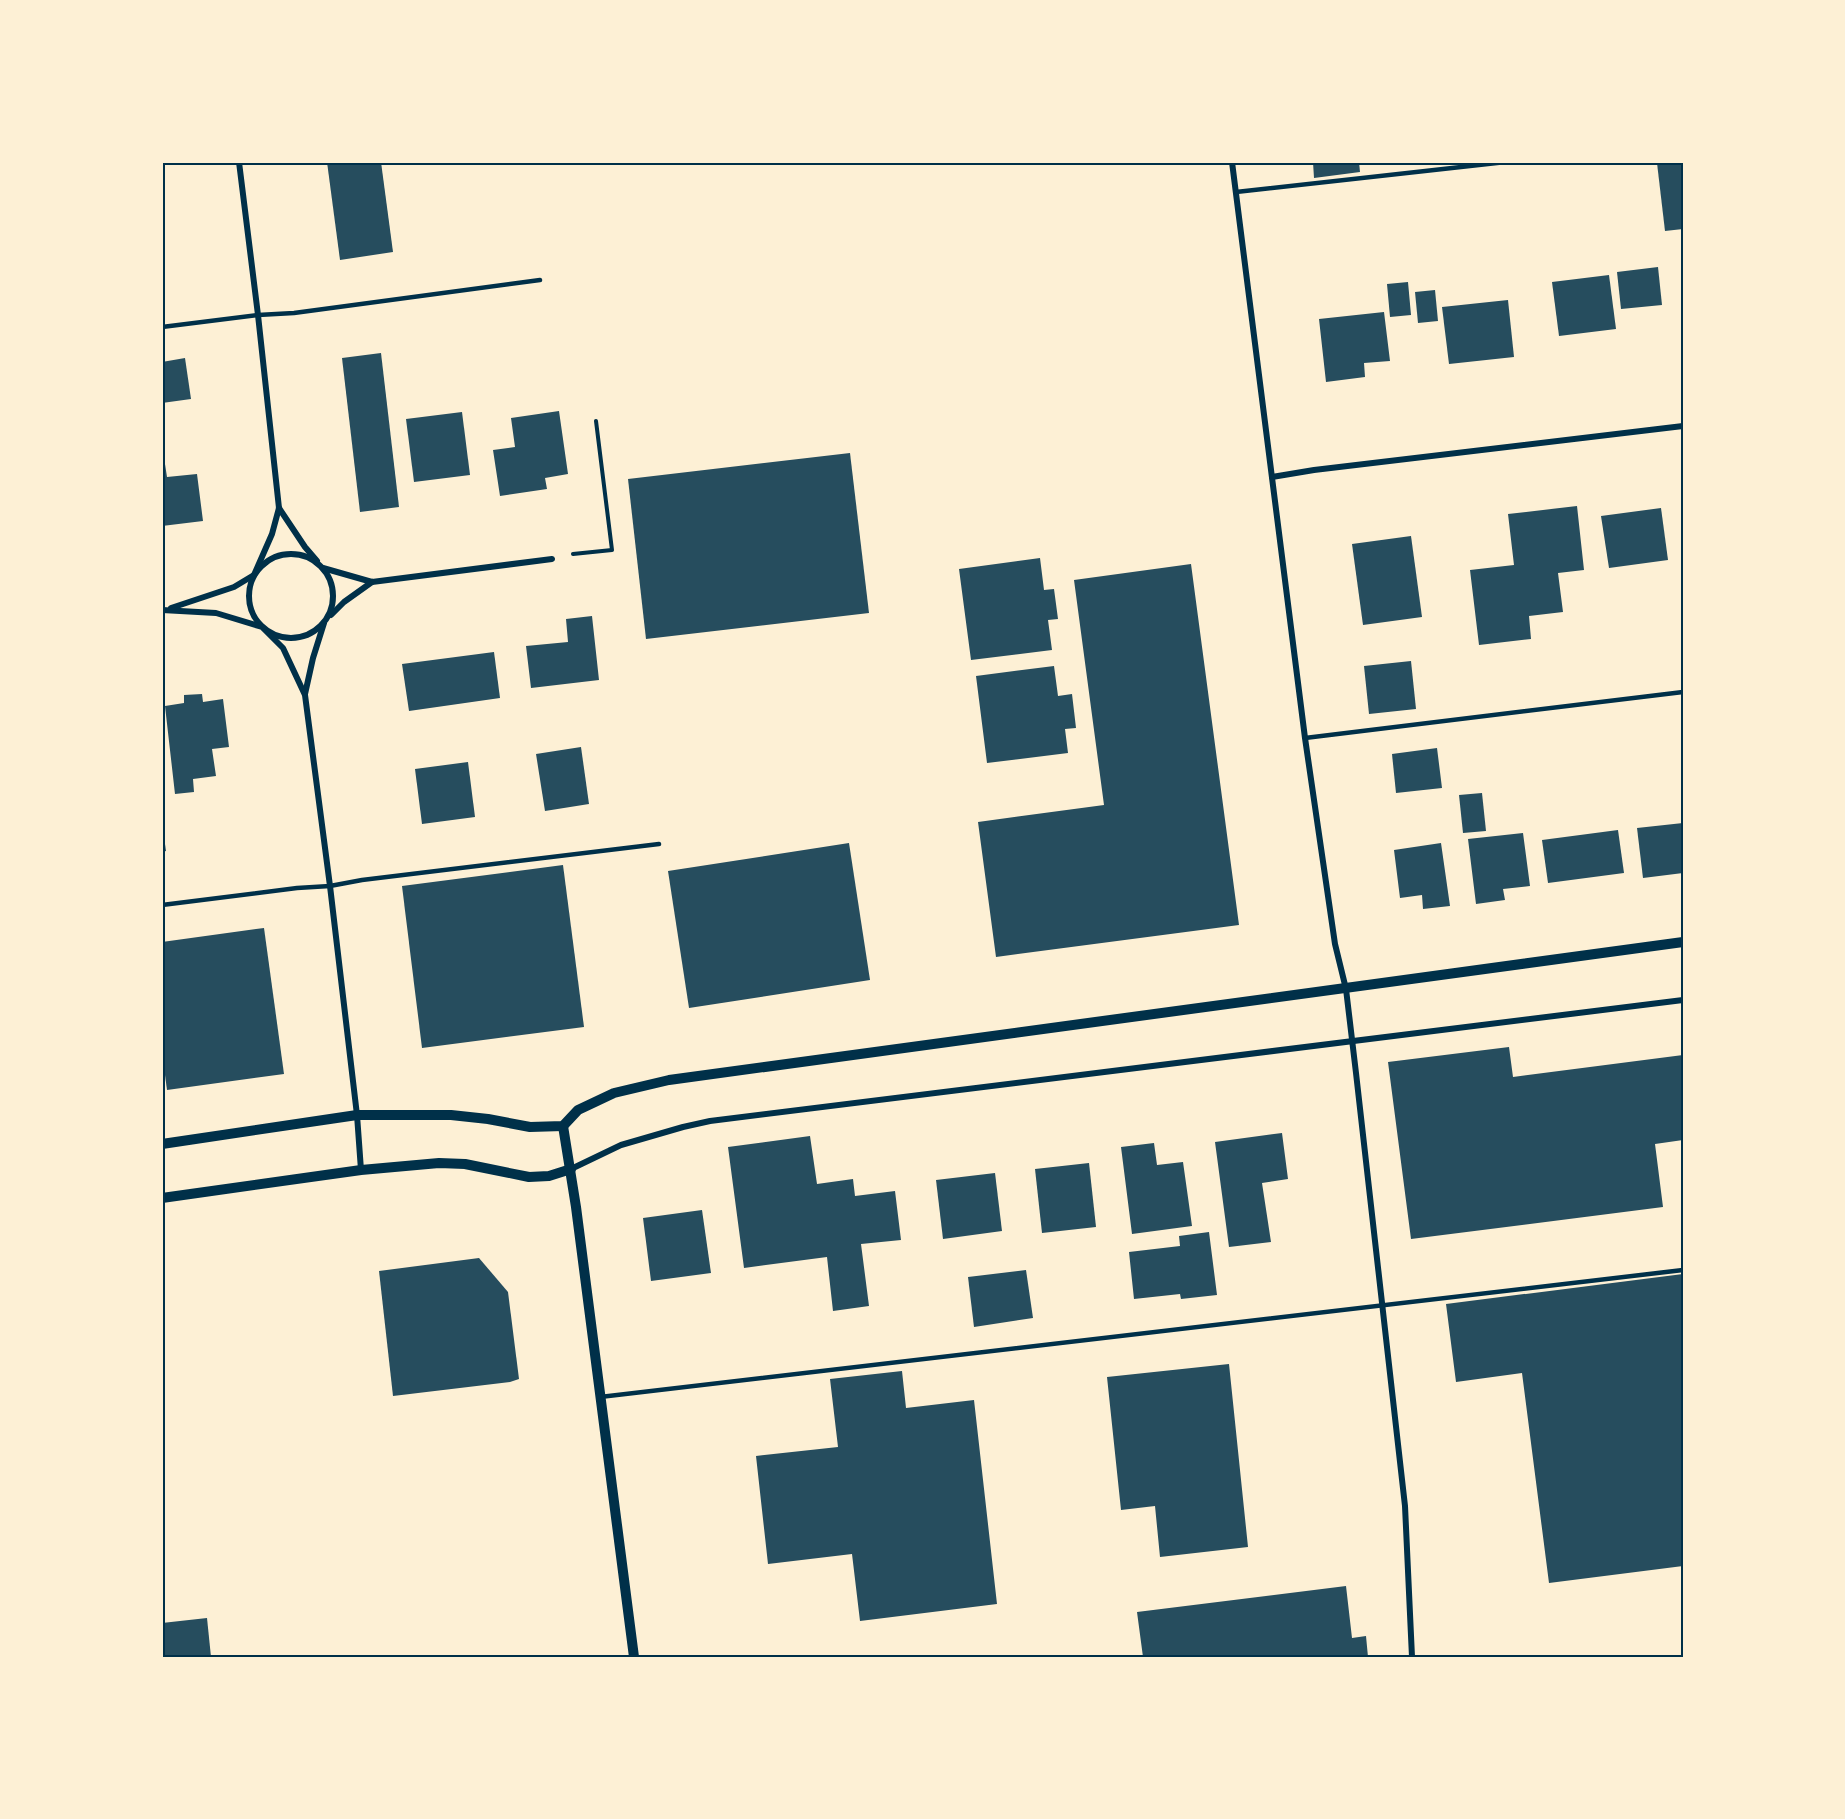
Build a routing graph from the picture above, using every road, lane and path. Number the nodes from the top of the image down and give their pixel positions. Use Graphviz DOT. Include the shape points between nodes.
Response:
graph roads {
  1 [pos="239,162"];
  2 [pos="1232,162"];
  3 [pos="1506,162"];
  4 [pos="1236,192"];
  5 [pos="540,280"];
  6 [pos="258,315"];
  7 [pos="162,327"];
  8 [pos="597,421"];
  9 [pos="1683,426"];
  10 [pos="1272,477"];
  11 [pos="279,508"];
  12 [pos="552,559"];
  13 [pos="323,568"];
  14 [pos="254,575"];
  15 [pos="372,582"];
  16 [pos="165,610"];
  17 [pos="325,621"];
  18 [pos="262,627"];
  19 [pos="1683,692"];
  20 [pos="305,695"];
  21 [pos="1305,738"];
  22 [pos="659,844"];
  23 [pos="330,886"];
  24 [pos="162,905"];
  25 [pos="1683,942"];
  26 [pos="1346,989"];
  27 [pos="1683,1000"];
  28 [pos="1352,1041"];
  29 [pos="357,1115"];
  30 [pos="563,1126"];
  31 [pos="162,1144"];
  32 [pos="571,1169"];
  33 [pos="361,1170"];
  34 [pos="162,1198"];
  35 [pos="1683,1270"];
  36 [pos="1383,1304"];
  37 [pos="600,1397"];
  38 [pos="634,1657"];
  39 [pos="1412,1657"];
  1 -- 6 [label="street"];
  2 -- 4 [label="street"];
  3 -- 4 [label="lane"];
  4 -- 10 [label="street"];
  5 -- 6 [label="lane"];
  6 -- 7 [label="lane"];
  6 -- 11 [label="street"];
  8 -- 12 [label="path" via="612,550"];
  9 -- 10 [label="street"];
  10 -- 21 [label="street"];
  11 -- 13 [label="street"];
  11 -- 14 [label="street"];
  12 -- 15 [label="street"];
  13 -- 14 [label="street" via="299,555 285,554 272,558"];
  13 -- 15 [label="street"];
  13 -- 17 [label="street" via="333,595 332,609"];
  14 -- 16 [label="street" via="234,587"];
  14 -- 18 [label="street" via="250,604"];
  15 -- 17 [label="street"];
  16 -- 18 [label="street" via="216,613"];
  17 -- 18 [label="street" via="302,637 288,638"];
  17 -- 20 [label="street"];
  18 -- 20 [label="street" via="283,648"];
  19 -- 21 [label="lane"];
  20 -- 23 [label="street"];
  21 -- 26 [label="street" via="1335,944"];
  22 -- 23 [label="lane"];
  23 -- 24 [label="lane"];
  23 -- 29 [label="street"];
  25 -- 26 [label="street"];
  26 -- 28 [label="street"];
  26 -- 30 [label="street" via="669,1080 614,1093 578,1110"];
  27 -- 28 [label="street"];
  28 -- 32 [label="street" via="710,1121 621,1145"];
  28 -- 36 [label="street"];
  29 -- 30 [label="street" via="451,1115 530,1127"];
  29 -- 31 [label="street"];
  29 -- 33 [label="street"];
  30 -- 32 [label="street"];
  32 -- 33 [label="street" via="529,1177 465,1164"];
  32 -- 37 [label="street"];
  33 -- 34 [label="street"];
  35 -- 36 [label="lane"];
  36 -- 37 [label="lane"];
  36 -- 39 [label="street" via="1405,1506"];
  37 -- 38 [label="street"];
}
